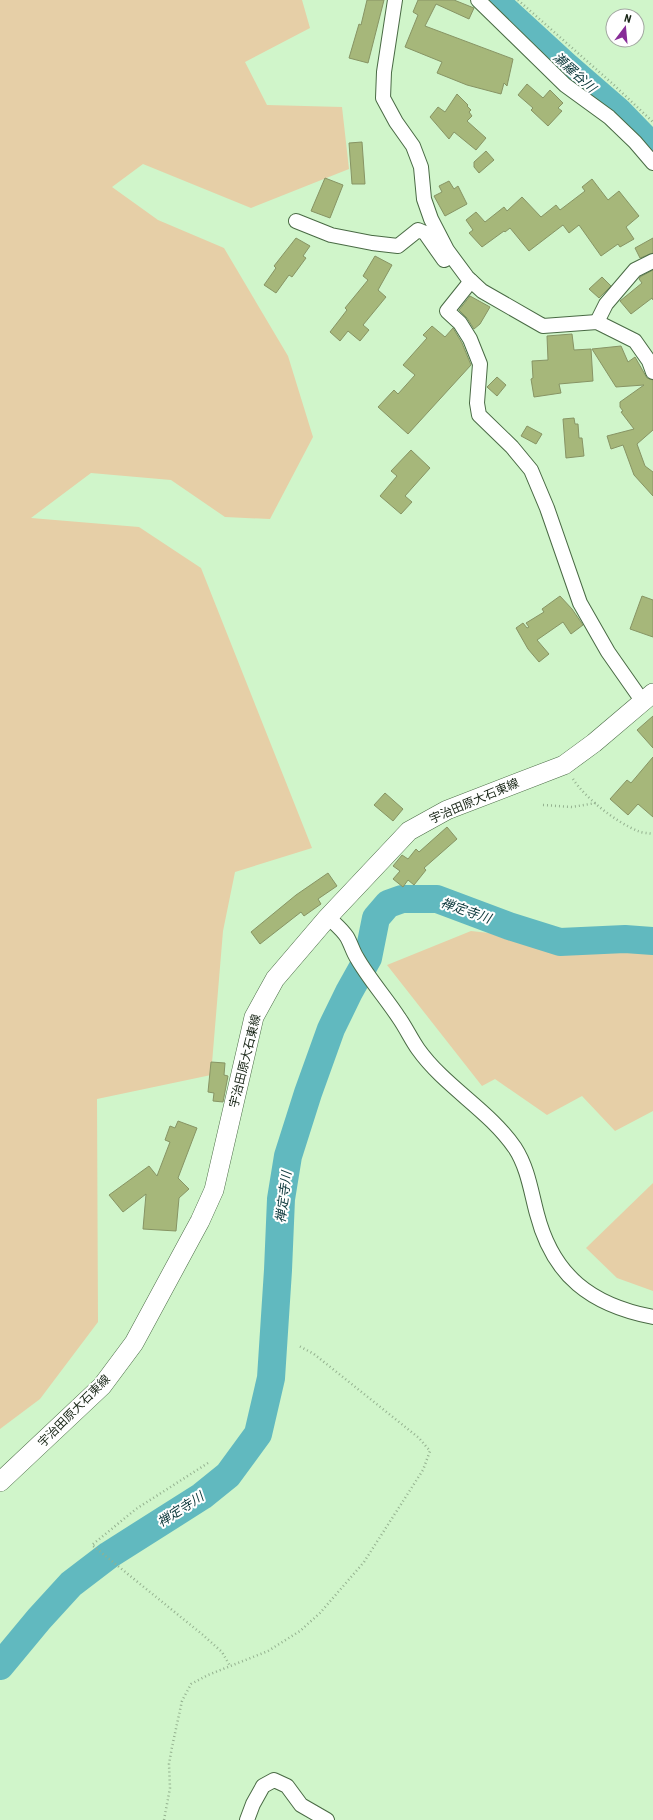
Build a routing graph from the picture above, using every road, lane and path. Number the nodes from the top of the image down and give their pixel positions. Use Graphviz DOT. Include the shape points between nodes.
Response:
graph roads {
  1 [pos="395,0"];
  2 [pos="478,0"];
  3 [pos="518,0"];
  4 [pos="653,122"];
  5 [pos="653,163"];
  6 [pos="296,222"];
  7 [pos="452,256"];
  8 [pos="653,261"];
  9 [pos="471,281"];
  10 [pos="597,322"];
  11 [pos="653,372"];
  12 [pos="648,698"];
  13 [pos="564,765"];
  14 [pos="596,803"];
  15 [pos="543,805"];
  16 [pos="653,834"];
  17 [pos="328,917"];
  18 [pos="653,1317"];
  19 [pos="299,1346"];
  20 [pos="208,1463"];
  21 [pos="0,1482"];
  22 [pos="230,1666"];
  23 [pos="164,1820"];
  24 [pos="247,1820"];
  25 [pos="327,1820"];
  1 -- 7 [label="street" via="385,65 383,98 413,146 421,167 424,199 431,219"];
  2 -- 5 [label="street" via="565,85 609,117"];
  3 -- 4 [label="path"];
  6 -- 7 [label="street" via="331,234 398,246 418,230 425,233 444,260"];
  7 -- 9 [label="street"];
  8 -- 10 [label="street" via="635,270 606,304"];
  9 -- 10 [label="street" via="482,291 543,326"];
  9 -- 12 [label="street" via="447,311 467,334 480,364 477,403 479,415 531,470 580,603 608,652"];
  10 -- 11 [label="street" via="635,341 649,361"];
  12 -- 13 [label="main road, 宇治田原大石東線"];
  13 -- 14 [label="path" via="574,781"];
  13 -- 17 [label="main road, 宇治田原大石東線" via="447,810 410,831"];
  14 -- 15 [label="path" via="572,807"];
  14 -- 16 [label="path" via="620,822 639,832"];
  17 -- 18 [label="street" via="346,936 357,959 418,1049 446,1081 502,1131 515,1149 525,1169 548,1246 560,1267 572,1280 604,1303 631,1313"];
  17 -- 21 [label="main road, 宇治田原大石東線" via="275,980 254,1016 214,1190 134,1343 102,1386"];
  19 -- 22 [label="path" via="314,1354 413,1433 430,1451 424,1470 364,1562 320,1613 300,1631 268,1651"];
  20 -- 22 [label="path" via="136,1509 92,1545 222,1652"];
  22 -- 23 [label="path" via="191,1684 182,1701 169,1764 170,1788"];
  24 -- 25 [label="street" via="263,1786 274,1780 287,1786 301,1805"];
}
